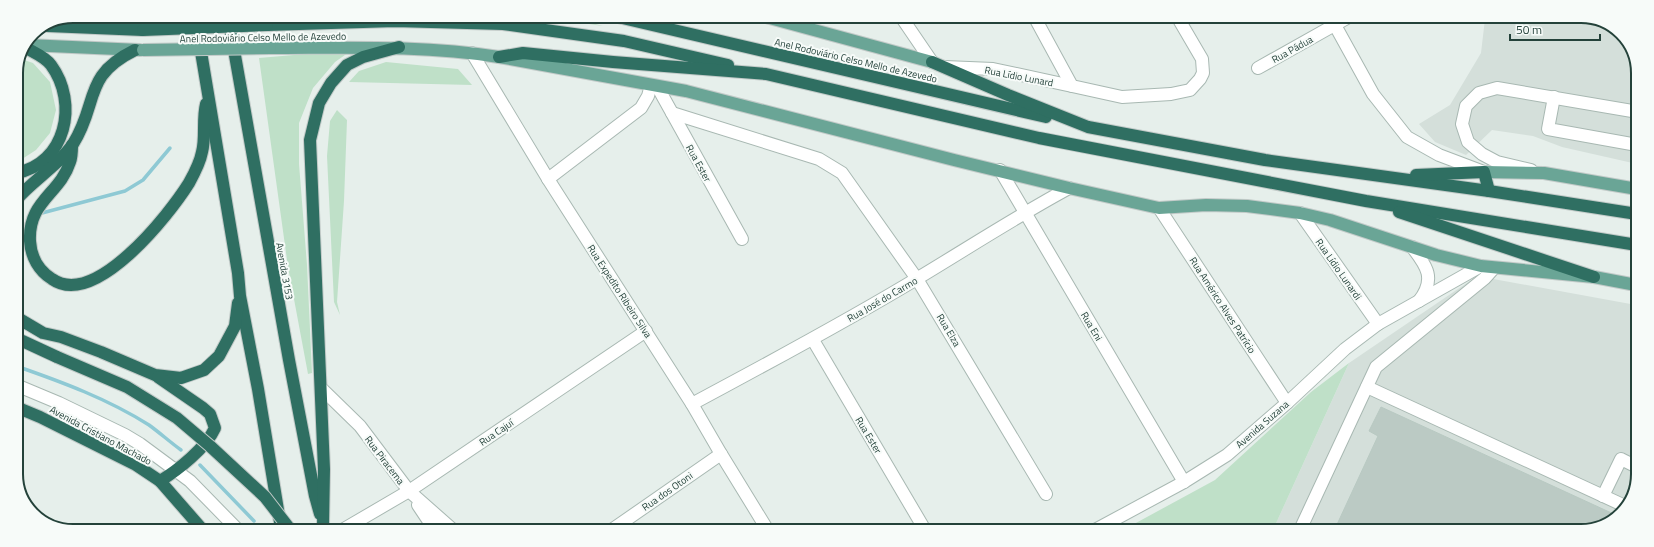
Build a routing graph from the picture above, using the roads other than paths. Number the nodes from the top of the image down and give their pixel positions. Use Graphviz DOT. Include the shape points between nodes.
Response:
graph roads {
  1 [pos="195,23"];
  2 [pos="229,23"];
  3 [pos="344,23"];
  4 [pos="467,23"];
  5 [pos="644,23"];
  6 [pos="788,23"];
  7 [pos="906,23"];
  8 [pos="1039,23"];
  9 [pos="1181,23"];
  10 [pos="1331,23"];
  11 [pos="1334,23"];
  12 [pos="56,26"];
  13 [pos="31,45"];
  14 [pos="399,47"];
  15 [pos="29,50"];
  16 [pos="139,50"];
  17 [pos="472,53"];
  18 [pos="499,57"];
  19 [pos="938,64"];
  20 [pos="1258,68"];
  21 [pos="766,74"];
  22 [pos="1070,82"];
  23 [pos="654,86"];
  24 [pos="208,95"];
  25 [pos="1554,97"];
  26 [pos="1631,111"];
  27 [pos="672,113"];
  28 [pos="1088,126"];
  29 [pos="72,144"];
  30 [pos="1631,144"];
  31 [pos="1000,170"];
  32 [pos="23,171"];
  33 [pos="1484,172"];
  34 [pos="1544,173"];
  35 [pos="1382,176"];
  36 [pos="548,179"];
  37 [pos="1069,188"];
  38 [pos="1631,188"];
  39 [pos="1489,191"];
  40 [pos="23,192"];
  41 [pos="1366,201"];
  42 [pos="1159,208"];
  43 [pos="1025,212"];
  44 [pos="1300,213"];
  45 [pos="1631,213"];
  46 [pos="742,240"];
  47 [pos="1631,243"];
  48 [pos="1412,247"];
  49 [pos="1481,266"];
  50 [pos="1494,268"];
  51 [pos="1594,277"];
  52 [pos="918,278"];
  53 [pos="1631,278"];
  54 [pos="1631,285"];
  55 [pos="240,296"];
  56 [pos="1418,302"];
  57 [pos="23,321"];
  58 [pos="1378,324"];
  59 [pos="646,331"];
  60 [pos="813,340"];
  61 [pos="23,341"];
  62 [pos="155,375"];
  63 [pos="1367,387"];
  64 [pos="23,388"];
  65 [pos="321,388"];
  66 [pos="1287,403"];
  67 [pos="692,404"];
  68 [pos="23,410"];
  69 [pos="720,454"];
  70 [pos="1631,464"];
  71 [pos="179,469"];
  72 [pos="160,481"];
  73 [pos="1184,482"];
  74 [pos="409,491"];
  75 [pos="1046,494"];
  76 [pos="1603,496"];
  77 [pos="1621,504"];
  78 [pos="198,524"];
  79 [pos="232,524"];
  80 [pos="280,524"];
  81 [pos="286,524"];
  82 [pos="323,524"];
  83 [pos="324,524"];
  84 [pos="353,524"];
  85 [pos="431,524"];
  86 [pos="446,524"];
  87 [pos="620,524"];
  88 [pos="764,524"];
  89 [pos="922,524"];
  90 [pos="1105,524"];
  91 [pos="1303,524"];
  1 -- 24 [label="highway"];
  2 -- 82 [label="highway, Avenida 3153" via="290,368 315,496"];
  3 -- 12 [label="highway, Anel Rodoviário Celso Mello de Azevedo, bridge" via="143,30"];
  4 -- 21 [label="highway, Anel Rodoviário Celso Mello de Azevedo, bridge" via="503,24 624,41"];
  5 -- 28 [label="highway, Anel Rodoviário Celso Mello de Azevedo"];
  6 -- 19 [label="main road, Anel Rodoviário Celso Mello de Azevedo"];
  7 -- 19 [label="street"];
  8 -- 22 [label="street"];
  9 -- 22 [label="street, Rua Lídio Lunard" via="1202,60 1203,73 1190,90 1122,98"];
  10 -- 20 [label="street, Rua Pádua"];
  11 -- 33 [label="street" via="1373,94 1407,137 1439,155"];
  13 -- 16 [label="main road, Anel Rodoviário Celso Mello de Azevedo"];
  14 -- 16 [label="main road, Anel Rodoviário Celso Mello de Azevedo, bridge"];
  14 -- 17 [label="main road, Anel Rodoviário Celso Mello de Azevedo"];
  14 -- 65 [label="highway" via="363,57 347,65 331,83 319,103 310,140"];
  15 -- 32 [label="highway" via="51,66 61,85 66,115 59,143 48,157 33,168"];
  16 -- 29 [label="highway" via="110,65 97,82"];
  17 -- 18 [label="main road, Anel Rodoviário Celso Mello de Azevedo"];
  17 -- 36 [label="street, Rua Expedito Ribeiro Silva"];
  18 -- 21 [label="highway" via="523,53"];
  18 -- 23 [label="main road, Anel Rodoviário Celso Mello de Azevedo"];
  19 -- 22 [label="street, Rua Lídio Lunard" via="993,69"];
  19 -- 28 [label="highway"];
  21 -- 41 [label="highway" via="1039,138"];
  23 -- 27 [label="street, Rua Ester"];
  23 -- 31 [label="main road, Anel Rodoviário Celso Mello de Azevedo" via="686,91"];
  23 -- 36 [label="street" via="641,108"];
  24 -- 29 [label="highway" via="204,112 202,152 198,164 189,183 169,211 144,242 114,267 96,278 76,286 67,286 55,282 43,273 35,260 30,242 33,216 67,169"];
  24 -- 55 [label="highway"];
  25 -- 26 [label="street"];
  25 -- 30 [label="street" via="1548,130"];
  25 -- 34 [label="street" via="1497,88 1479,93 1466,106 1462,124 1468,142 1482,154 1497,162"];
  27 -- 46 [label="street, Rua Ester"];
  27 -- 52 [label="street, Rua Elza" via="819,159 842,173"];
  28 -- 35 [label="highway" via="1265,160"];
  29 -- 40 [label="highway" via="50,169"];
  31 -- 37 [label="main road, Anel Rodoviário Celso Mello de Azevedo"];
  31 -- 43 [label="street, Rua Eni"];
  33 -- 34 [label="main road"];
  33 -- 35 [label="highway"];
  33 -- 39 [label="highway"];
  34 -- 38 [label="main road"];
  35 -- 39 [label="highway"];
  36 -- 59 [label="street, Rua Expedito Ribeiro Silva"];
  37 -- 42 [label="main road, Anel Rodoviário Celso Mello de Azevedo"];
  37 -- 43 [label="street, Rua José do Carmo"];
  39 -- 45 [label="highway"];
  41 -- 47 [label="highway"];
  41 -- 51 [label="highway"];
  42 -- 44 [label="main road, Anel Rodoviário Celso Mello de Azevedo" via="1247,206"];
  42 -- 66 [label="street, Rua Américo Alves Patrício"];
  43 -- 52 [label="street, Rua José do Carmo"];
  43 -- 73 [label="street, Rua Eni"];
  44 -- 48 [label="main road, Anel Rodoviário Celso Mello de Azevedo" via="1330,220"];
  44 -- 58 [label="street, Rua Lídio Lunardi"];
  48 -- 49 [label="main road, Anel Rodoviário Celso Mello de Azevedo"];
  48 -- 56 [label="street" via="1422,260 1428,275 1426,289"];
  49 -- 50 [label="main road, Anel Rodoviário Celso Mello de Azevedo"];
  49 -- 56 [label="street, Avenida Suzana"];
  50 -- 51 [label="main road, Anel Rodoviário Celso Mello de Azevedo"];
  50 -- 63 [label="street" via="1376,367"];
  51 -- 53 [label="street"];
  51 -- 54 [label="main road, Anel Rodoviário Celso Mello de Azevedo"];
  52 -- 60 [label="street, Rua José do Carmo"];
  52 -- 75 [label="street, Rua Elza"];
  55 -- 62 [label="highway" via="235,326 219,356 204,370 181,378"];
  55 -- 80 [label="highway"];
  56 -- 58 [label="street, Avenida Suzana"];
  57 -- 62 [label="highway" via="43,333 94,349"];
  58 -- 66 [label="street, Avenida Suzana" via="1345,349"];
  59 -- 67 [label="street, Rua Expedito Ribeiro Silva"];
  59 -- 74 [label="street, Rua Cajuí"];
  60 -- 67 [label="street, Rua José do Carmo"];
  60 -- 89 [label="street, Rua Ester"];
  61 -- 81 [label="highway, bridge" via="127,387 177,418 265,497"];
  62 -- 71 [label="highway" via="210,414 215,428 210,438"];
  63 -- 76 [label="street"];
  63 -- 91 [label="street"];
  64 -- 71 [label="street" via="125,435"];
  65 -- 74 [label="street, Rua Piracema" via="360,426"];
  65 -- 83 [label="highway"];
  66 -- 73 [label="street, Avenida Suzana" via="1227,455"];
  67 -- 69 [label="street, Rua Expedito Ribeiro Silva"];
  68 -- 72 [label="highway, Avenida Cristiano Machado" via="136,465"];
  69 -- 87 [label="street, Rua dos Otoni"];
  69 -- 88 [label="street, Rua Expedito Ribeiro Silva"];
  70 -- 76 [label="street" via="1621,459"];
  71 -- 72 [label="highway"];
  71 -- 79 [label="street"];
  72 -- 78 [label="highway, Avenida Cristiano Machado"];
  73 -- 90 [label="street, Avenida Suzana"];
  74 -- 84 [label="street, Rua Cajuí"];
  74 -- 85 [label="street"];
  74 -- 86 [label="street, Rua Piracema"];
  76 -- 77 [label="street"];
}
